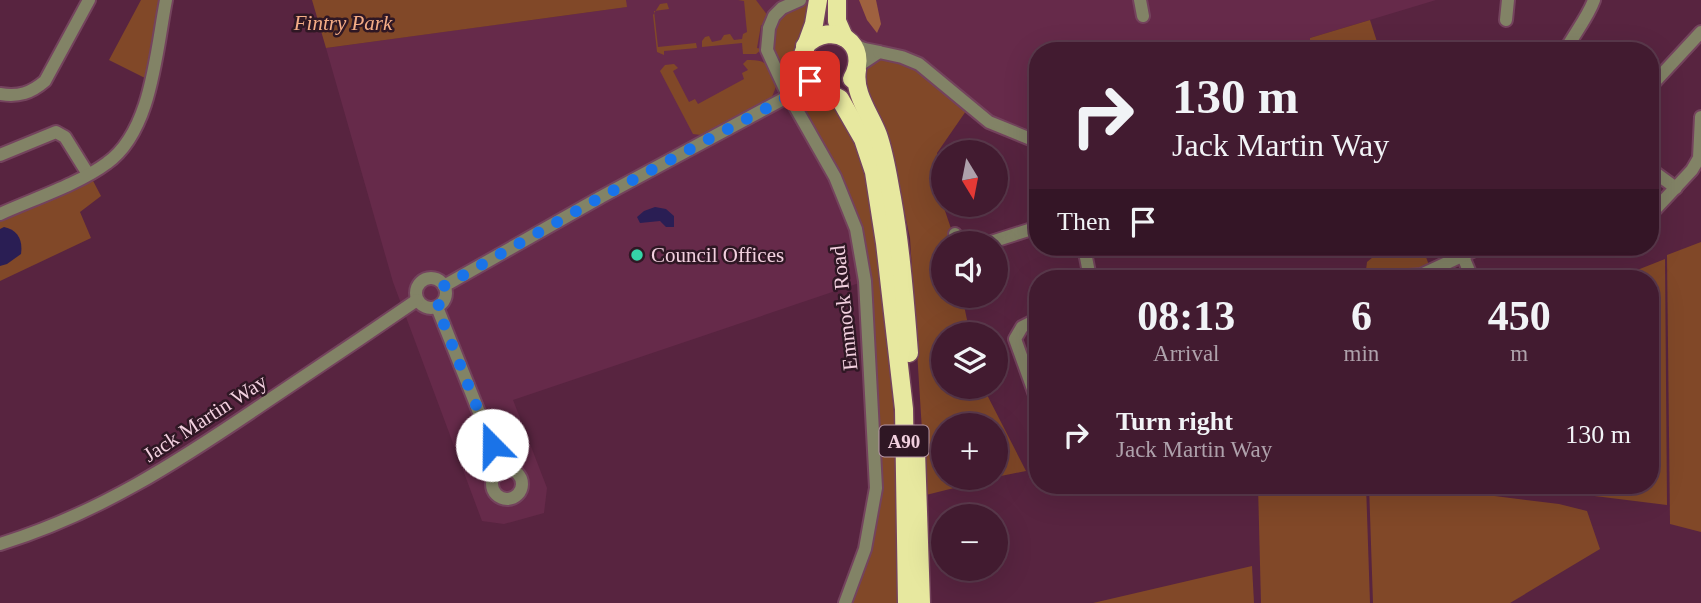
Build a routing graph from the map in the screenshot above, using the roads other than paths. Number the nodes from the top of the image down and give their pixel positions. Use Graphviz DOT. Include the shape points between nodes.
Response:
graph roads {
  1 [pos="89,0"];
  2 [pos="166,0"];
  3 [pos="800,0"];
  4 [pos="818,0"];
  5 [pos="837,0"];
  6 [pos="1140,0"];
  7 [pos="1508,0"];
  8 [pos="1594,0"];
  9 [pos="1143,16"];
  10 [pos="1506,20"];
  11 [pos="1701,32"];
  12 [pos="848,40"];
  13 [pos="1570,42"];
  14 [pos="806,46"];
  15 [pos="878,52"];
  16 [pos="857,68"];
  17 [pos="1659,77"];
  18 [pos="816,85"];
  19 [pos="0,94"];
  20 [pos="789,96"];
  21 [pos="1701,117"];
  22 [pos="1029,138"];
  23 [pos="0,155"];
  24 [pos="88,174"];
  25 [pos="1659,176"];
  26 [pos="1676,188"];
  27 [pos="1659,206"];
  28 [pos="0,214"];
  29 [pos="1029,230"];
  30 [pos="1008,237"];
  31 [pos="1452,256"];
  32 [pos="1429,270"];
  33 [pos="444,286"];
  34 [pos="417,300"];
  35 [pos="437,307"];
  36 [pos="1029,324"];
  37 [pos="1029,378"];
  38 [pos="502,470"];
  39 [pos="0,544"];
  40 [pos="845,603"];
  41 [pos="907,603"];
  42 [pos="921,603"];
  1 -- 19 [label="street" via="45,81 23,95"];
  2 -- 24 [label="street" via="137,128 118,155"];
  3 -- 20 [label="street, Emmock Road" via="775,16 767,39 769,57"];
  4 -- 14 [label="highway"];
  5 -- 12 [label="highway, A90" via="837,21"];
  6 -- 9 [label="street"];
  7 -- 10 [label="street"];
  8 -- 13 [label="street"];
  11 -- 17 [label="street"];
  12 -- 14 [label="highway" via="822,34"];
  12 -- 15 [label="street"];
  12 -- 16 [label="highway, A90" via="857,54"];
  14 -- 18 [label="highway" via="802,64"];
  15 -- 16 [label="street"];
  15 -- 22 [label="street" via="919,64 989,122"];
  16 -- 18 [label="highway" via="840,88"];
  16 -- 42 [label="highway, A90" via="858,91 885,158 904,280"];
  18 -- 20 [label="street, Jack Martin Way"];
  18 -- 41 [label="highway, A90" via="840,99 863,139 874,172 904,409"];
  20 -- 33 [label="street, Jack Martin Way"];
  20 -- 40 [label="street, Emmock Road" via="835,177 856,229 865,281 876,488 865,549"];
  21 -- 26 [label="street" via="1699,158"];
  23 -- 24 [label="street" via="56,132 65,137"];
  24 -- 28 [label="street"];
  25 -- 26 [label="street"];
  26 -- 27 [label="street"];
  29 -- 30 [label="street"];
  31 -- 32 [label="street"];
  33 -- 34 [label="street, Jack Martin Way" via="433,278 424,279 416,289"];
  33 -- 35 [label="street" via="445,297"];
  34 -- 35 [label="street" via="428,308"];
  34 -- 39 [label="street, Jack Martin Way" via="179,461 107,502"];
  35 -- 38 [label="street"];
  36 -- 37 [label="street" via="1015,339"];
}
